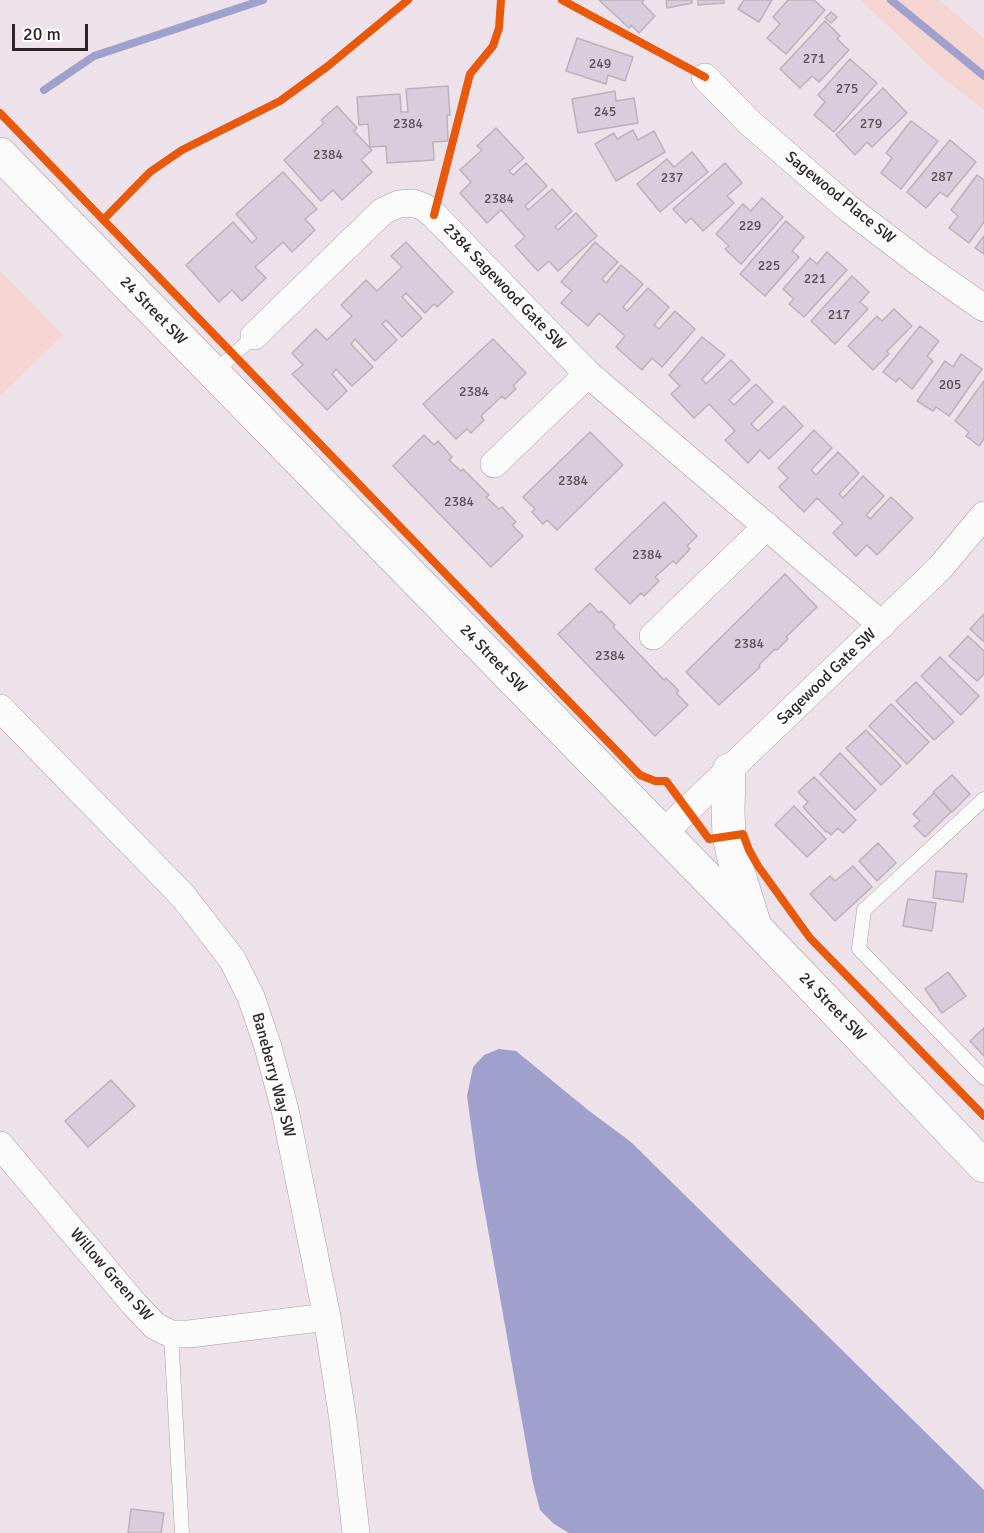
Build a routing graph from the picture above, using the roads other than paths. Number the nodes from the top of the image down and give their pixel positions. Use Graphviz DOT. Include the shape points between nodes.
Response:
graph roads {
  1 [pos="705,77"];
  2 [pos="0,153"];
  3 [pos="984,308"];
  4 [pos="254,336"];
  5 [pos="214,373"];
  6 [pos="588,374"];
  7 [pos="494,464"];
  8 [pos="984,515"];
  9 [pos="767,526"];
  10 [pos="882,625"];
  11 [pos="653,636"];
  12 [pos="0,708"];
  13 [pos="729,770"];
  14 [pos="984,800"];
  15 [pos="663,833"];
  16 [pos="756,928"];
  17 [pos="984,1078"];
  18 [pos="0,1145"];
  19 [pos="984,1166"];
  20 [pos="327,1317"];
  21 [pos="171,1334"];
  22 [pos="182,1533"];
  23 [pos="356,1533"];
  1 -- 3 [label="street, Sagewood Place SW" via="750,123 848,208"];
  2 -- 5 [label="street, 24 Street SW"];
  4 -- 5 [label="lane"];
  4 -- 6 [label="street, 2384 Sagewood Gate SW" via="383,211 413,203 434,214"];
  5 -- 15 [label="street, 24 Street SW"];
  6 -- 7 [label="street"];
  6 -- 9 [label="street, 2384 Sagewood Gate SW"];
  8 -- 10 [label="street, Sagewood Gate SW" via="940,568"];
  9 -- 10 [label="street, 2384 Sagewood Gate SW"];
  9 -- 11 [label="street"];
  10 -- 13 [label="street, Sagewood Gate SW"];
  12 -- 20 [label="street, Baneberry Way SW" via="183,896 231,959 251,997 285,1110"];
  13 -- 15 [label="street, Sagewood Gate SW"];
  13 -- 16 [label="street" via="729,836"];
  14 -- 17 [label="lane" via="864,910 859,949"];
  15 -- 16 [label="street, 24 Street SW"];
  16 -- 19 [label="street, 24 Street SW"];
  18 -- 21 [label="street, Willow Green SW" via="134,1304 155,1326"];
  20 -- 21 [label="street"];
  20 -- 23 [label="street, Baneberry Way SW"];
  21 -- 22 [label="lane"];
}
